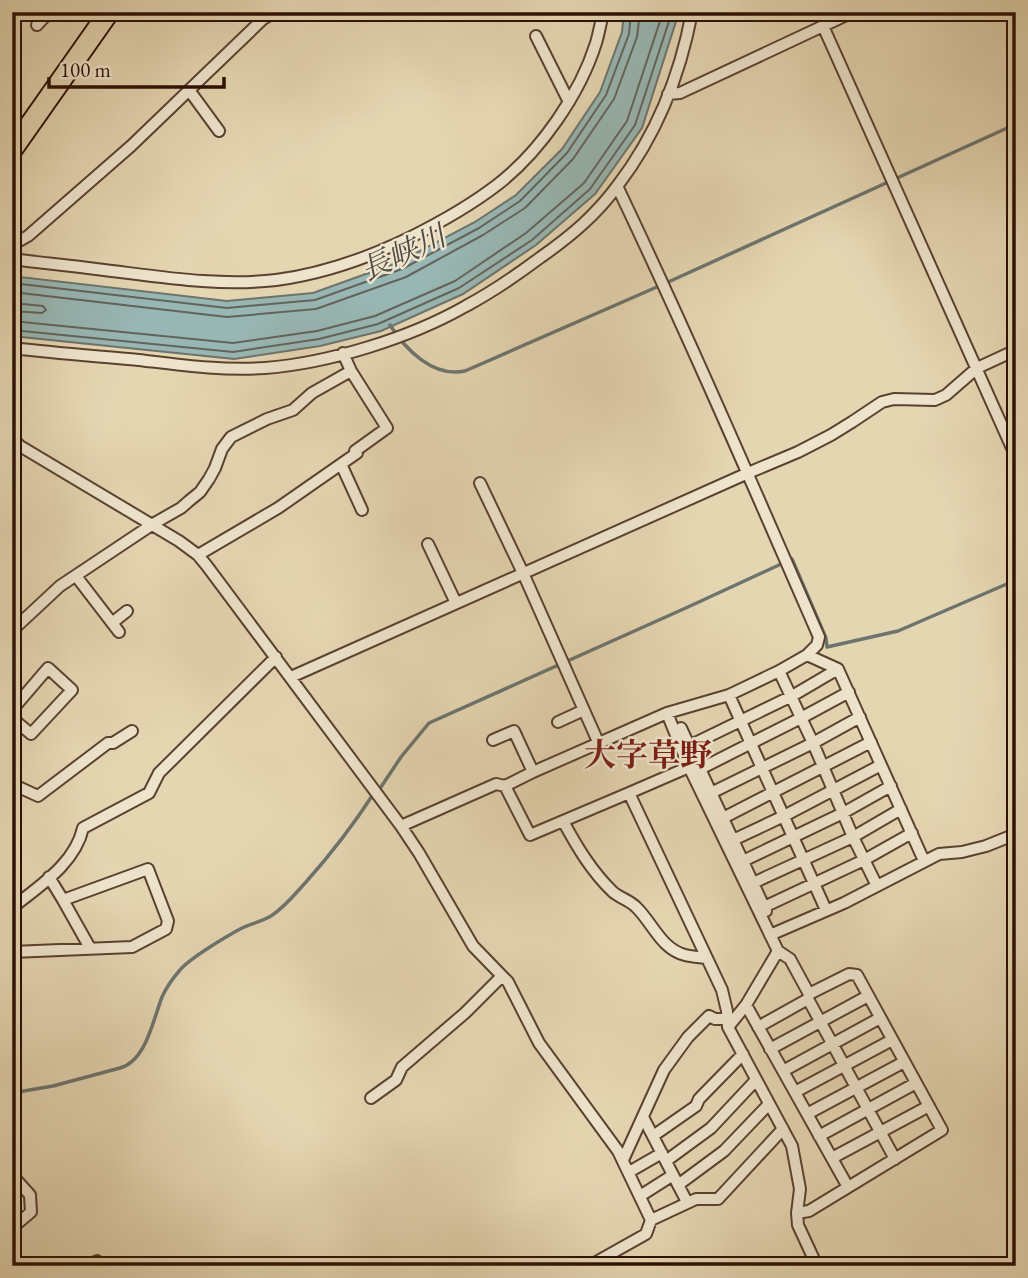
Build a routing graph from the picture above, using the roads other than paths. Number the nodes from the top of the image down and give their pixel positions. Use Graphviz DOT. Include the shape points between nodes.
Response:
graph roads {
  1 [pos="49,12"];
  2 [pos="279,12"];
  3 [pos="603,12"];
  4 [pos="692,12"];
  5 [pos="853,12"];
  6 [pos="104,14"];
  7 [pos="37,25"];
  8 [pos="823,26"];
  9 [pos="536,36"];
  10 [pos="189,90"];
  11 [pos="668,94"];
  12 [pos="569,102"];
  13 [pos="219,131"];
  14 [pos="12,150"];
  15 [pos="617,186"];
  16 [pos="12,245"];
  17 [pos="12,259"];
  18 [pos="12,348"];
  19 [pos="1016,350"];
  20 [pos="343,353"];
  21 [pos="977,368"];
  22 [pos="351,371"];
  23 [pos="12,438"];
  24 [pos="1016,457"];
  25 [pos="341,464"];
  26 [pos="748,473"];
  27 [pos="480,483"];
  28 [pos="507,506"];
  29 [pos="362,510"];
  30 [pos="494,512"];
  31 [pos="153,524"];
  32 [pos="428,544"];
  33 [pos="198,555"];
  34 [pos="523,573"];
  35 [pos="76,576"];
  36 [pos="456,603"];
  37 [pos="127,611"];
  38 [pos="12,629"];
  39 [pos="807,655"];
  40 [pos="276,657"];
  41 [pos="838,669"];
  42 [pos="779,671"];
  43 [pos="291,677"];
  44 [pos="849,692"];
  45 [pos="729,695"];
  46 [pos="792,696"];
  47 [pos="12,710"];
  48 [pos="584,710"];
  49 [pos="667,713"];
  50 [pos="860,717"];
  51 [pos="12,718"];
  52 [pos="801,718"];
  53 [pos="558,722"];
  54 [pos="741,722"];
  55 [pos="681,728"];
  56 [pos="132,731"];
  57 [pos="493,740"];
  58 [pos="813,743"];
  59 [pos="871,743"];
  60 [pos="599,744"];
  61 [pos="751,744"];
  62 [pos="689,747"];
  63 [pos="881,765"];
  64 [pos="694,768"];
  65 [pos="762,768"];
  66 [pos="823,768"];
  67 [pos="533,772"];
  68 [pos="12,784"];
  69 [pos="505,786"];
  70 [pos="891,786"];
  71 [pos="833,790"];
  72 [pos="629,793"];
  73 [pos="711,793"];
  74 [pos="773,793"];
  75 [pos="901,809"];
  76 [pos="843,813"];
  77 [pos="784,816"];
  78 [pos="723,818"];
  79 [pos="564,821"];
  80 [pos="401,826"];
  81 [pos="912,833"];
  82 [pos="1016,834"];
  83 [pos="853,837"];
  84 [pos="794,838"];
  85 [pos="733,840"];
  86 [pos="804,860"];
  87 [pos="864,860"];
  88 [pos="743,861"];
  89 [pos="924,861"];
  90 [pos="49,877"];
  91 [pos="753,883"];
  92 [pos="815,884"];
  93 [pos="877,886"];
  94 [pos="64,900"];
  95 [pos="764,907"];
  96 [pos="12,908"];
  97 [pos="827,910"];
  98 [pos="771,931"];
  99 [pos="90,948"];
  100 [pos="778,951"];
  101 [pos="12,952"];
  102 [pos="707,958"];
  103 [pos="502,976"];
  104 [pos="868,996"];
  105 [pos="808,997"];
  106 [pos="746,1005"];
  107 [pos="880,1018"];
  108 [pos="820,1022"];
  109 [pos="728,1023"];
  110 [pos="758,1027"];
  111 [pos="892,1040"];
  112 [pos="832,1044"];
  113 [pos="770,1049"];
  114 [pos="743,1054"];
  115 [pos="904,1062"];
  116 [pos="844,1066"];
  117 [pos="783,1071"];
  118 [pos="756,1080"];
  119 [pos="916,1083"];
  120 [pos="856,1088"];
  121 [pos="795,1092"];
  122 [pos="371,1098"];
  123 [pos="769,1104"];
  124 [pos="929,1106"];
  125 [pos="868,1109"];
  126 [pos="807,1114"];
  127 [pos="643,1117"];
  128 [pos="783,1129"];
  129 [pos="880,1132"];
  130 [pos="653,1136"];
  131 [pos="819,1136"];
  132 [pos="664,1157"];
  133 [pos="832,1158"];
  134 [pos="895,1159"];
  135 [pos="623,1160"];
  136 [pos="629,1172"];
  137 [pos="13,1176"];
  138 [pos="676,1180"];
  139 [pos="848,1187"];
  140 [pos="640,1196"];
  141 [pos="687,1202"];
  142 [pos="797,1213"];
  143 [pos="652,1220"];
  144 [pos="12,1228"];
  145 [pos="589,1266"];
  146 [pos="817,1266"];
  1 -- 7 [label="street"];
  2 -- 10 [label="street" via="264,19"];
  3 -- 12 [label="street" via="596,43"];
  4 -- 11 [label="street"];
  5 -- 8 [label="street"];
  6 -- 14 [label="highway"];
  8 -- 11 [label="street" via="680,93"];
  8 -- 21 [label="street"];
  9 -- 12 [label="street"];
  10 -- 13 [label="street"];
  10 -- 16 [label="street" via="131,146"];
  11 -- 15 [label="street" via="650,136"];
  12 -- 17 [label="street" via="533,150 497,186 383,251 334,267 276,280 215,281"];
  15 -- 20 [label="street" via="587,222 465,307 410,332"];
  15 -- 26 [label="street"];
  18 -- 20 [label="street" via="222,369 266,368"];
  19 -- 21 [label="street"];
  20 -- 22 [label="street"];
  21 -- 24 [label="street"];
  21 -- 26 [label="street" via="946,395 934,400 881,401 831,435"];
  22 -- 25 [label="street" via="387,428"];
  22 -- 31 [label="street" via="312,393 293,410 231,437 200,492"];
  23 -- 31 [label="street"];
  25 -- 29 [label="street"];
  25 -- 33 [label="street"];
  26 -- 34 [label="street"];
  26 -- 39 [label="street" via="819,636"];
  27 -- 30 [label="street"];
  28 -- 30 [label="street"];
  30 -- 34 [label="street"];
  31 -- 33 [label="street"];
  31 -- 35 [label="street"];
  32 -- 36 [label="street"];
  33 -- 40 [label="street"];
  34 -- 36 [label="street"];
  34 -- 48 [label="street"];
  35 -- 37 [label="street" via="115,628"];
  35 -- 38 [label="street"];
  36 -- 43 [label="street"];
  39 -- 41 [label="street"];
  39 -- 42 [label="street"];
  40 -- 43 [label="street"];
  40 -- 90 [label="street" via="159,773 149,793 83,828 74,852"];
  41 -- 44 [label="street"];
  41 -- 46 [label="street"];
  42 -- 45 [label="street"];
  42 -- 46 [label="street"];
  43 -- 80 [label="street"];
  44 -- 50 [label="street"];
  44 -- 52 [label="street"];
  45 -- 49 [label="street"];
  45 -- 54 [label="street"];
  46 -- 52 [label="street"];
  46 -- 54 [label="street"];
  47 -- 51 [label="street" via="48,668 72,690 31,734"];
  48 -- 53 [label="street"];
  48 -- 60 [label="street"];
  49 -- 60 [label="street"];
  49 -- 64 [label="street"];
  50 -- 58 [label="street"];
  50 -- 59 [label="street"];
  52 -- 58 [label="street"];
  52 -- 61 [label="street"];
  54 -- 61 [label="street"];
  54 -- 62 [label="street"];
  55 -- 62 [label="street"];
  56 -- 68 [label="street" via="108,743 38,796"];
  57 -- 67 [label="street" via="514,730"];
  58 -- 65 [label="street"];
  58 -- 66 [label="street"];
  59 -- 63 [label="street"];
  59 -- 66 [label="street"];
  60 -- 67 [label="street"];
  61 -- 64 [label="street"];
  61 -- 65 [label="street"];
  62 -- 64 [label="street"];
  63 -- 70 [label="street"];
  63 -- 71 [label="street"];
  64 -- 72 [label="street"];
  64 -- 73 [label="street"];
  64 -- 98 [label="street"];
  65 -- 73 [label="street"];
  65 -- 74 [label="street"];
  66 -- 71 [label="street"];
  66 -- 74 [label="street"];
  67 -- 69 [label="street"];
  69 -- 79 [label="street" via="530,835"];
  69 -- 80 [label="street" via="496,784"];
  70 -- 75 [label="street"];
  70 -- 76 [label="street"];
  71 -- 76 [label="street"];
  71 -- 77 [label="street"];
  72 -- 79 [label="street"];
  72 -- 102 [label="street"];
  73 -- 78 [label="street"];
  74 -- 77 [label="street"];
  74 -- 78 [label="street"];
  75 -- 81 [label="street"];
  75 -- 83 [label="street"];
  76 -- 83 [label="street"];
  76 -- 84 [label="street"];
  77 -- 84 [label="street"];
  77 -- 85 [label="street"];
  78 -- 85 [label="street"];
  79 -- 102 [label="street" via="592,868 616,895 638,909 666,944 683,955"];
  80 -- 103 [label="street" via="473,946"];
  81 -- 87 [label="street"];
  81 -- 89 [label="street"];
  82 -- 89 [label="street"];
  83 -- 86 [label="street"];
  83 -- 87 [label="street"];
  84 -- 86 [label="street"];
  84 -- 88 [label="street"];
  85 -- 88 [label="street"];
  86 -- 91 [label="street"];
  86 -- 92 [label="street"];
  87 -- 92 [label="street"];
  87 -- 93 [label="street"];
  88 -- 91 [label="street"];
  89 -- 93 [label="street"];
  90 -- 94 [label="street"];
  90 -- 96 [label="street"];
  91 -- 95 [label="street"];
  92 -- 95 [label="street"];
  92 -- 97 [label="street"];
  93 -- 97 [label="street"];
  94 -- 99 [label="street"];
  94 -- 99 [label="street" via="148,869 168,921 166,929 132,947"];
  95 -- 98 [label="street"];
  97 -- 98 [label="street"];
  98 -- 100 [label="street"];
  99 -- 101 [label="street"];
  100 -- 105 [label="street" via="790,959"];
  100 -- 106 [label="street"];
  102 -- 109 [label="street" via="722,990"];
  103 -- 122 [label="street" via="402,1067 396,1080"];
  103 -- 135 [label="street" via="539,1043"];
  104 -- 105 [label="street" via="857,975 849,974"];
  104 -- 107 [label="street"];
  104 -- 108 [label="street"];
  105 -- 108 [label="street"];
  105 -- 110 [label="street"];
  106 -- 109 [label="street"];
  106 -- 110 [label="street"];
  107 -- 111 [label="street"];
  107 -- 112 [label="street"];
  108 -- 112 [label="street"];
  108 -- 113 [label="street"];
  109 -- 114 [label="street"];
  109 -- 127 [label="street" via="709,1016 688,1037 664,1070"];
  110 -- 113 [label="street"];
  111 -- 115 [label="street"];
  111 -- 116 [label="street"];
  112 -- 116 [label="street"];
  112 -- 117 [label="street"];
  113 -- 117 [label="street"];
  114 -- 118 [label="street"];
  114 -- 130 [label="street" via="696,1106"];
  115 -- 119 [label="street"];
  115 -- 120 [label="street"];
  116 -- 120 [label="street"];
  116 -- 121 [label="street"];
  117 -- 121 [label="street"];
  118 -- 123 [label="street"];
  118 -- 132 [label="street" via="711,1128"];
  119 -- 124 [label="street"];
  119 -- 125 [label="street"];
  120 -- 125 [label="street"];
  120 -- 126 [label="street"];
  121 -- 126 [label="street"];
  123 -- 128 [label="street"];
  123 -- 138 [label="street" via="724,1151"];
  124 -- 129 [label="street"];
  124 -- 134 [label="street" via="942,1130"];
  125 -- 129 [label="street"];
  125 -- 131 [label="street"];
  126 -- 131 [label="street"];
  127 -- 130 [label="street"];
  127 -- 135 [label="street"];
  128 -- 141 [label="street" via="718,1199"];
  128 -- 142 [label="street" via="792,1146 800,1189"];
  129 -- 133 [label="street"];
  129 -- 134 [label="street"];
  130 -- 132 [label="street"];
  131 -- 133 [label="street"];
  132 -- 136 [label="street"];
  132 -- 138 [label="street"];
  133 -- 139 [label="street"];
  134 -- 139 [label="street"];
  135 -- 136 [label="street"];
  136 -- 140 [label="street"];
  137 -- 144 [label="street" via="30,1195 31,1212"];
  138 -- 140 [label="street"];
  138 -- 141 [label="street"];
  139 -- 142 [label="street" via="809,1211"];
  140 -- 143 [label="street"];
  141 -- 143 [label="street"];
  142 -- 146 [label="street"];
  143 -- 145 [label="street" via="646,1234"];
}
